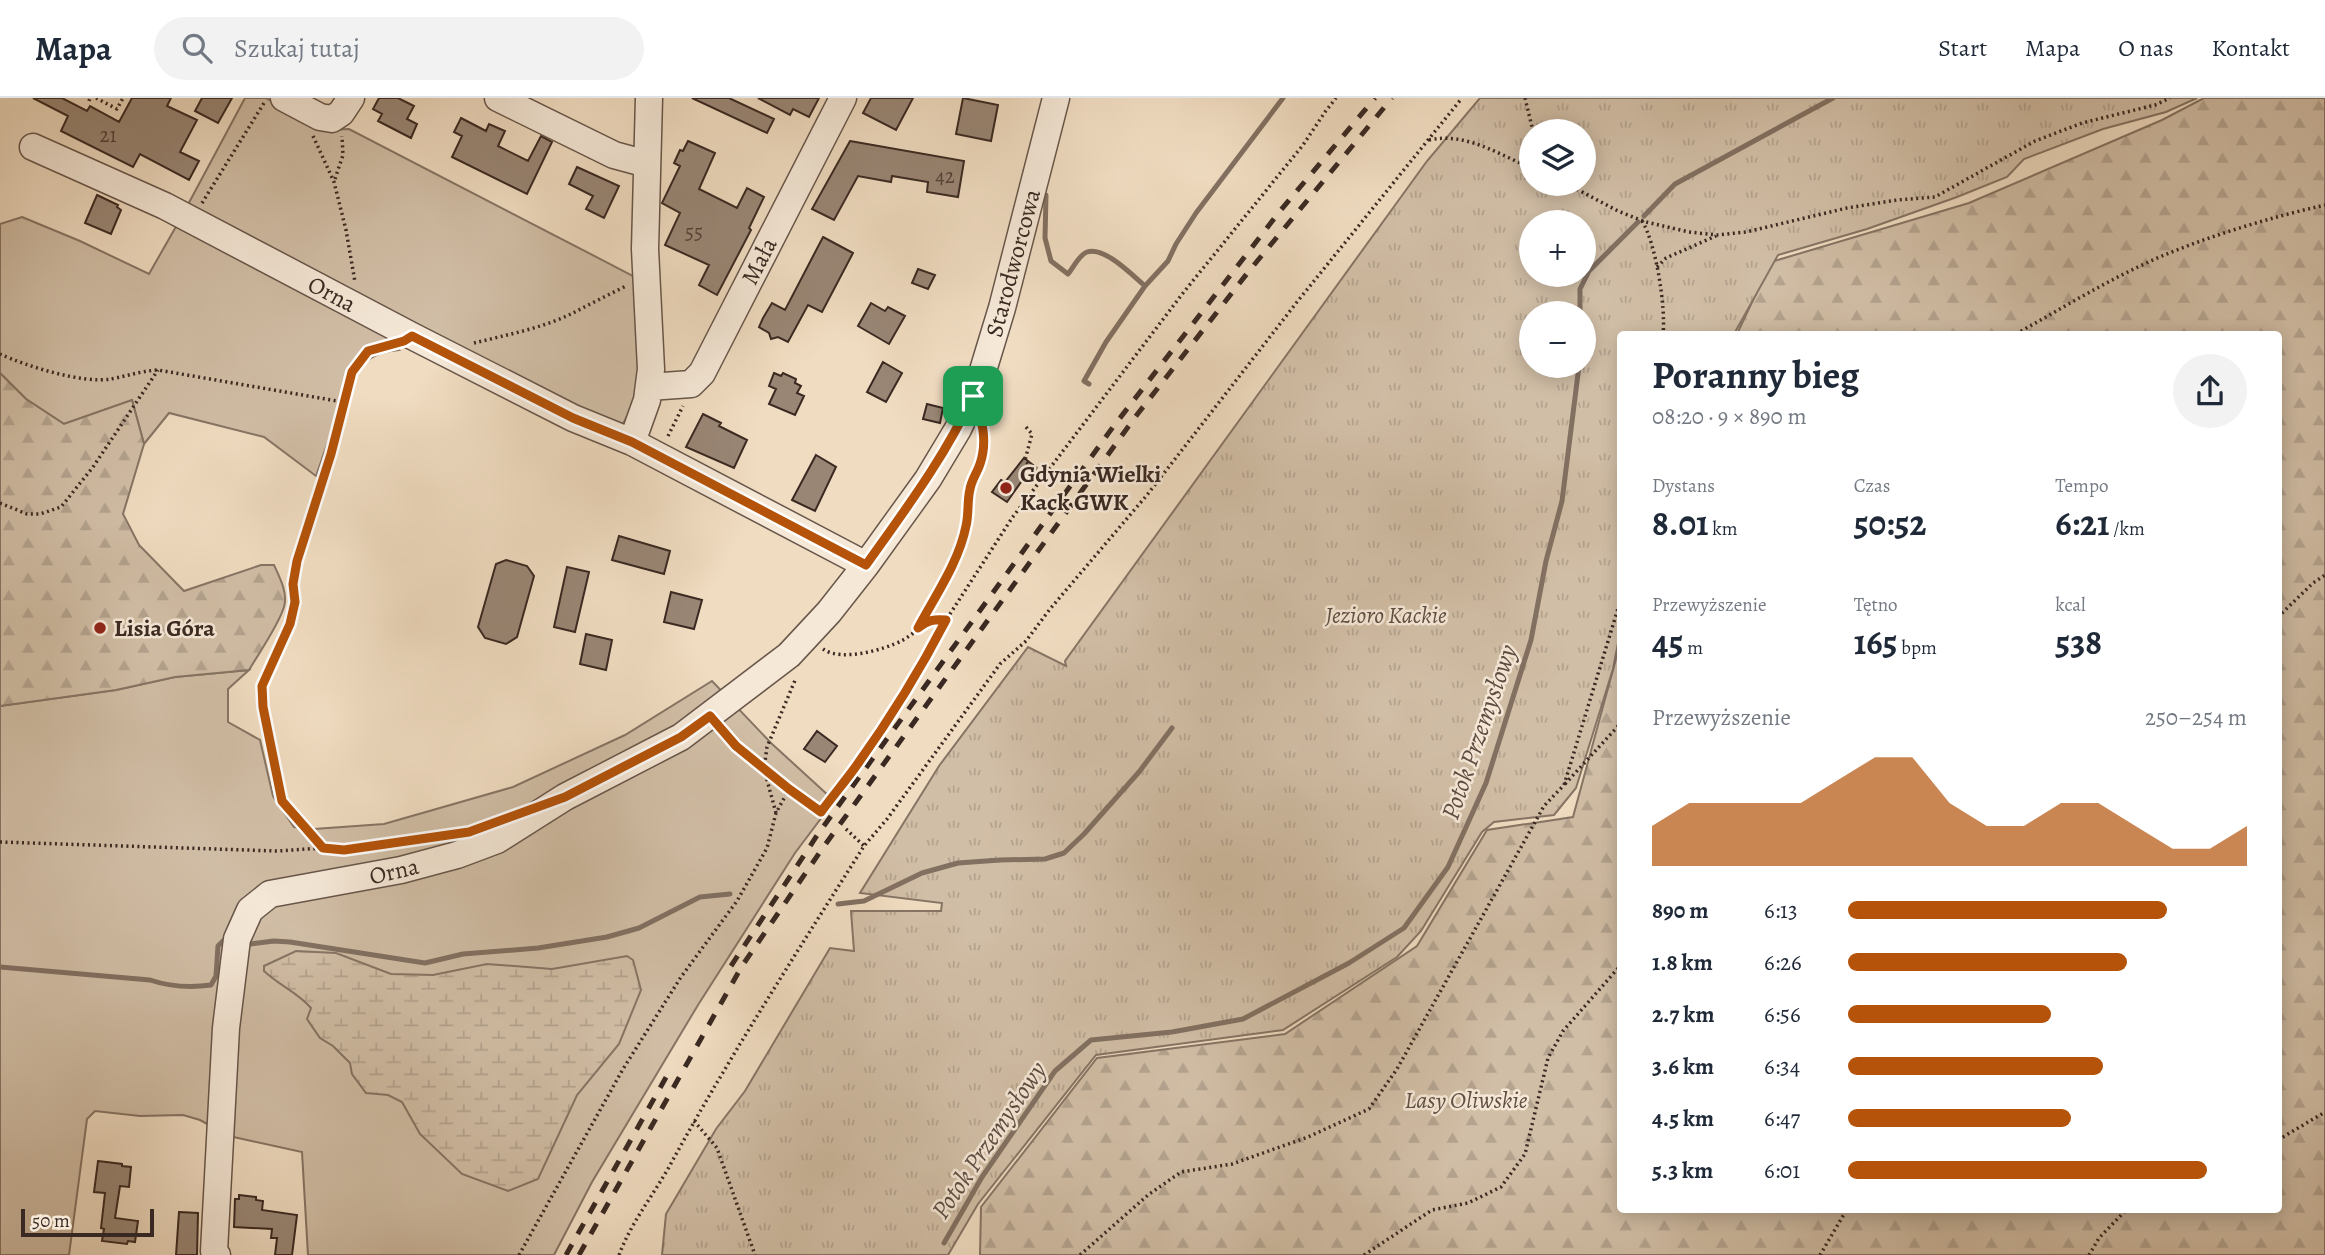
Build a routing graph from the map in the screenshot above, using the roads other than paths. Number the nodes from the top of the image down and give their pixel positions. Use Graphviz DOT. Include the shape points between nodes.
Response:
graph roads {
  1 [pos="498,98"];
  2 [pos="649,98"];
  3 [pos="843,98"];
  4 [pos="1056,98"];
  5 [pos="295,104"];
  6 [pos="346,106"];
  7 [pos="33,147"];
  8 [pos="647,164"];
  9 [pos="649,387"];
  10 [pos="632,442"];
  11 [pos="866,565"];
  12 [pos="217,1255"];
  1 -- 8 [label="street" via="614,155"];
  2 -- 8 [label="street"];
  3 -- 9 [label="street, Mała" via="702,373 691,384"];
  4 -- 11 [label="street, Starodworcowa" via="1002,308 973,396 928,479"];
  5 -- 6 [label="street" via="332,119"];
  7 -- 10 [label="street, Orna" via="165,206 440,351 573,418"];
  8 -- 9 [label="street"];
  9 -- 10 [label="street"];
  10 -- 11 [label="street, Orna"];
  11 -- 12 [label="street, Orna" via="789,655 681,737 565,797 496,840 401,870 270,894 250,910 237,939 226,1028"];
}
